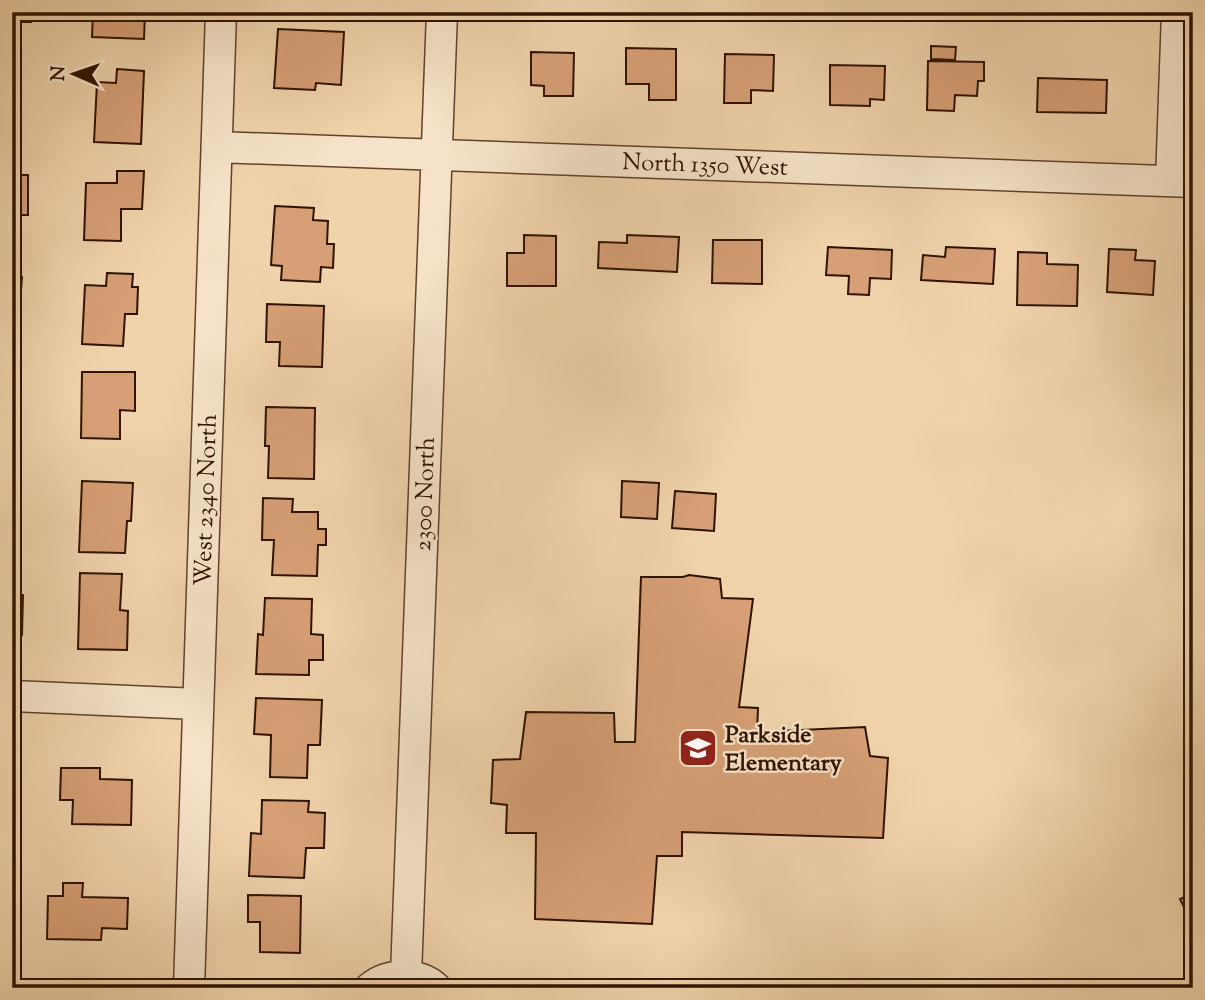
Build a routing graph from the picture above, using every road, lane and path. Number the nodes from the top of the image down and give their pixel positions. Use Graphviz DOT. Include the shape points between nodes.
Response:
graph roads {
  1 [pos="221,12"];
  2 [pos="442,12"];
  3 [pos="1177,12"];
  4 [pos="217,147"];
  5 [pos="437,155"];
  6 [pos="1182,181"];
  7 [pos="12,696"];
  8 [pos="198,704"];
  9 [pos="406,975"];
  10 [pos="189,988"];
  11 [pos="370,988"];
  12 [pos="436,988"];
  1 -- 4 [label="street, West 2340 North"];
  2 -- 5 [label="street, 2300 North"];
  3 -- 6 [label="street"];
  4 -- 5 [label="street, North 1350 West"];
  4 -- 8 [label="street, West 2340 North"];
  5 -- 6 [label="street, North 1350 West"];
  5 -- 9 [label="street, 2300 North"];
  7 -- 8 [label="street"];
  8 -- 10 [label="street, West 2340 North"];
  9 -- 11 [label="street" via="378,981"];
  9 -- 12 [label="street"];
}
